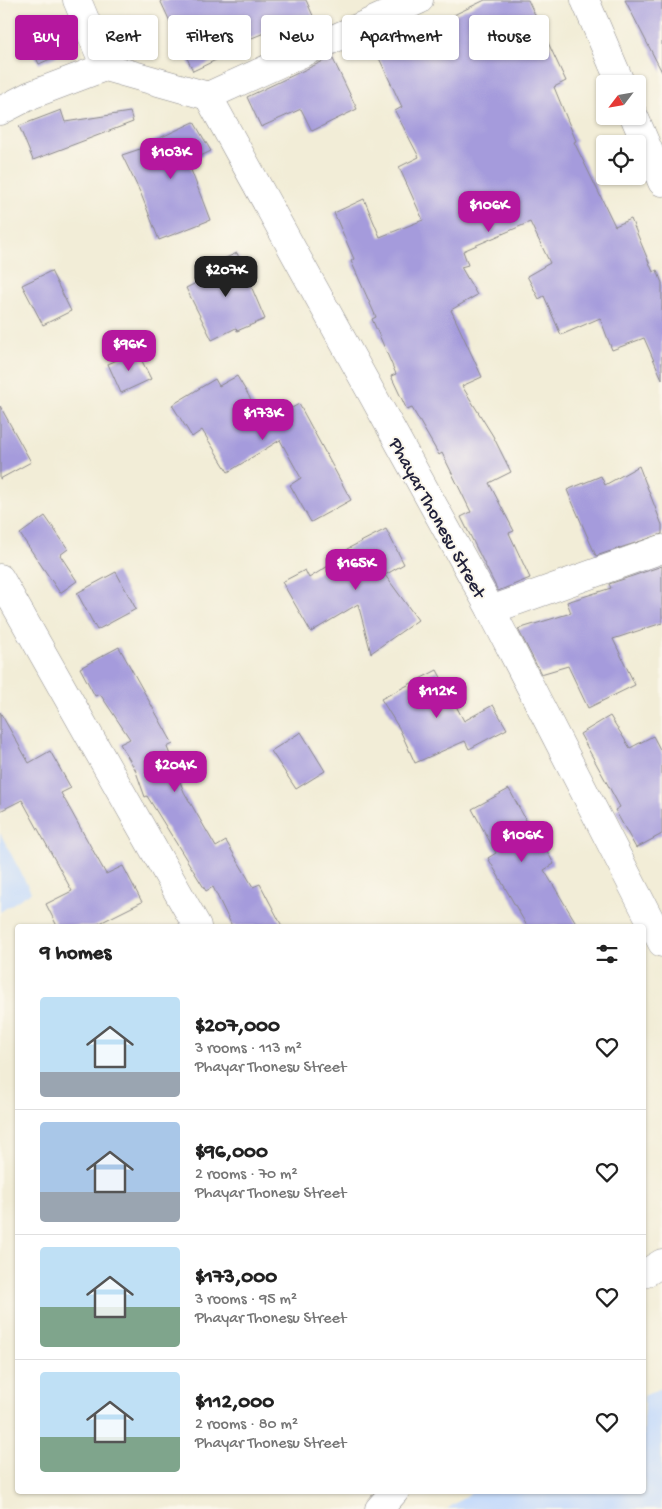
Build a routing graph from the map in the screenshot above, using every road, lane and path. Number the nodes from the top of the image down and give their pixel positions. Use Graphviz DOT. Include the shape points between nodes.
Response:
graph roads {
  1 [pos="77,0"];
  2 [pos="418,0"];
  3 [pos="585,0"];
  4 [pos="105,67"];
  5 [pos="617,75"];
  6 [pos="208,96"];
  7 [pos="0,111"];
  8 [pos="638,125"];
  9 [pos="662,182"];
  10 [pos="662,549"];
  11 [pos="0,578"];
  12 [pos="491,610"];
  13 [pos="196,924"];
  14 [pos="662,943"];
  15 [pos="662,1263"];
  16 [pos="646,1273"];
  17 [pos="392,1494"];
  18 [pos="379,1509"];
  1 -- 4 [label="street"];
  2 -- 6 [label="street"];
  3 -- 5 [label="street"];
  4 -- 6 [label="street"];
  4 -- 7 [label="street" via="31,95"];
  6 -- 12 [label="street, Phayar Thonesu Street"];
  8 -- 9 [label="street"];
  10 -- 12 [label="street"];
  11 -- 13 [label="street"];
  12 -- 14 [label="street, Phayar Thonesu Street"];
  15 -- 16 [label="street"];
  17 -- 18 [label="street"];
}
